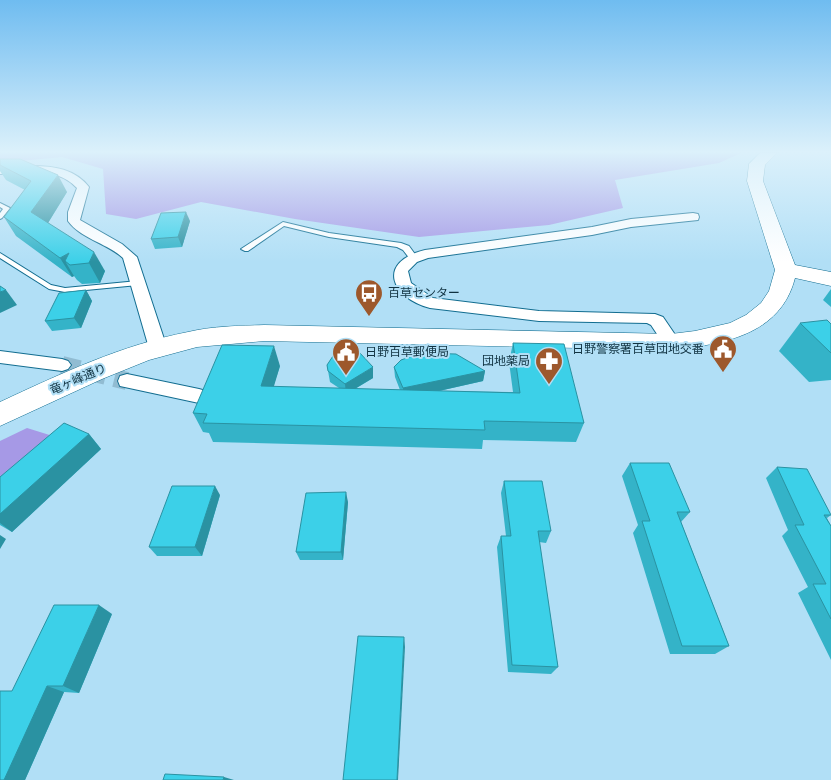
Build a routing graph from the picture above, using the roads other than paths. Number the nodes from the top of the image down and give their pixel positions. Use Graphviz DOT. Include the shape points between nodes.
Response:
graph roads {
  1 [pos="82,189"];
  2 [pos="758,189"];
  3 [pos="0,204"];
  4 [pos="0,216"];
  5 [pos="693,216"];
  6 [pos="245,249"];
  7 [pos="0,255"];
  8 [pos="413,258"];
  9 [pos="786,270"];
  10 [pos="831,278"];
  11 [pos="138,283"];
  12 [pos="671,342"];
  13 [pos="158,348"];
  14 [pos="0,357"];
  15 [pos="62,365"];
  16 [pos="127,381"];
  17 [pos="199,396"];
  18 [pos="0,414"];
  1 -- 11 [label="street" via="73,212 74,221 84,230 123,250 130,257"];
  2 -- 9 [label="street"];
  3 -- 4 [label="lane" via="7,208"];
  5 -- 8 [label="street"];
  6 -- 8 [label="lane" via="283,224 329,235 398,245 406,248"];
  7 -- 11 [label="lane" via="49,287 64,290"];
  8 -- 12 [label="street" via="403,267 401,282 416,298 430,303 539,316 649,318 657,321"];
  9 -- 10 [label="street"];
  9 -- 12 [label="street, 竜ヶ峰通り" via="780,292 770,308 754,320 715,335"];
  11 -- 13 [label="street"];
  12 -- 13 [label="street, 竜ヶ峰通り" via="264,333 211,336"];
  13 -- 18 [label="street, 竜ヶ峰通り" via="77,378"];
  14 -- 15 [label="street"];
  16 -- 17 [label="street"];
}
